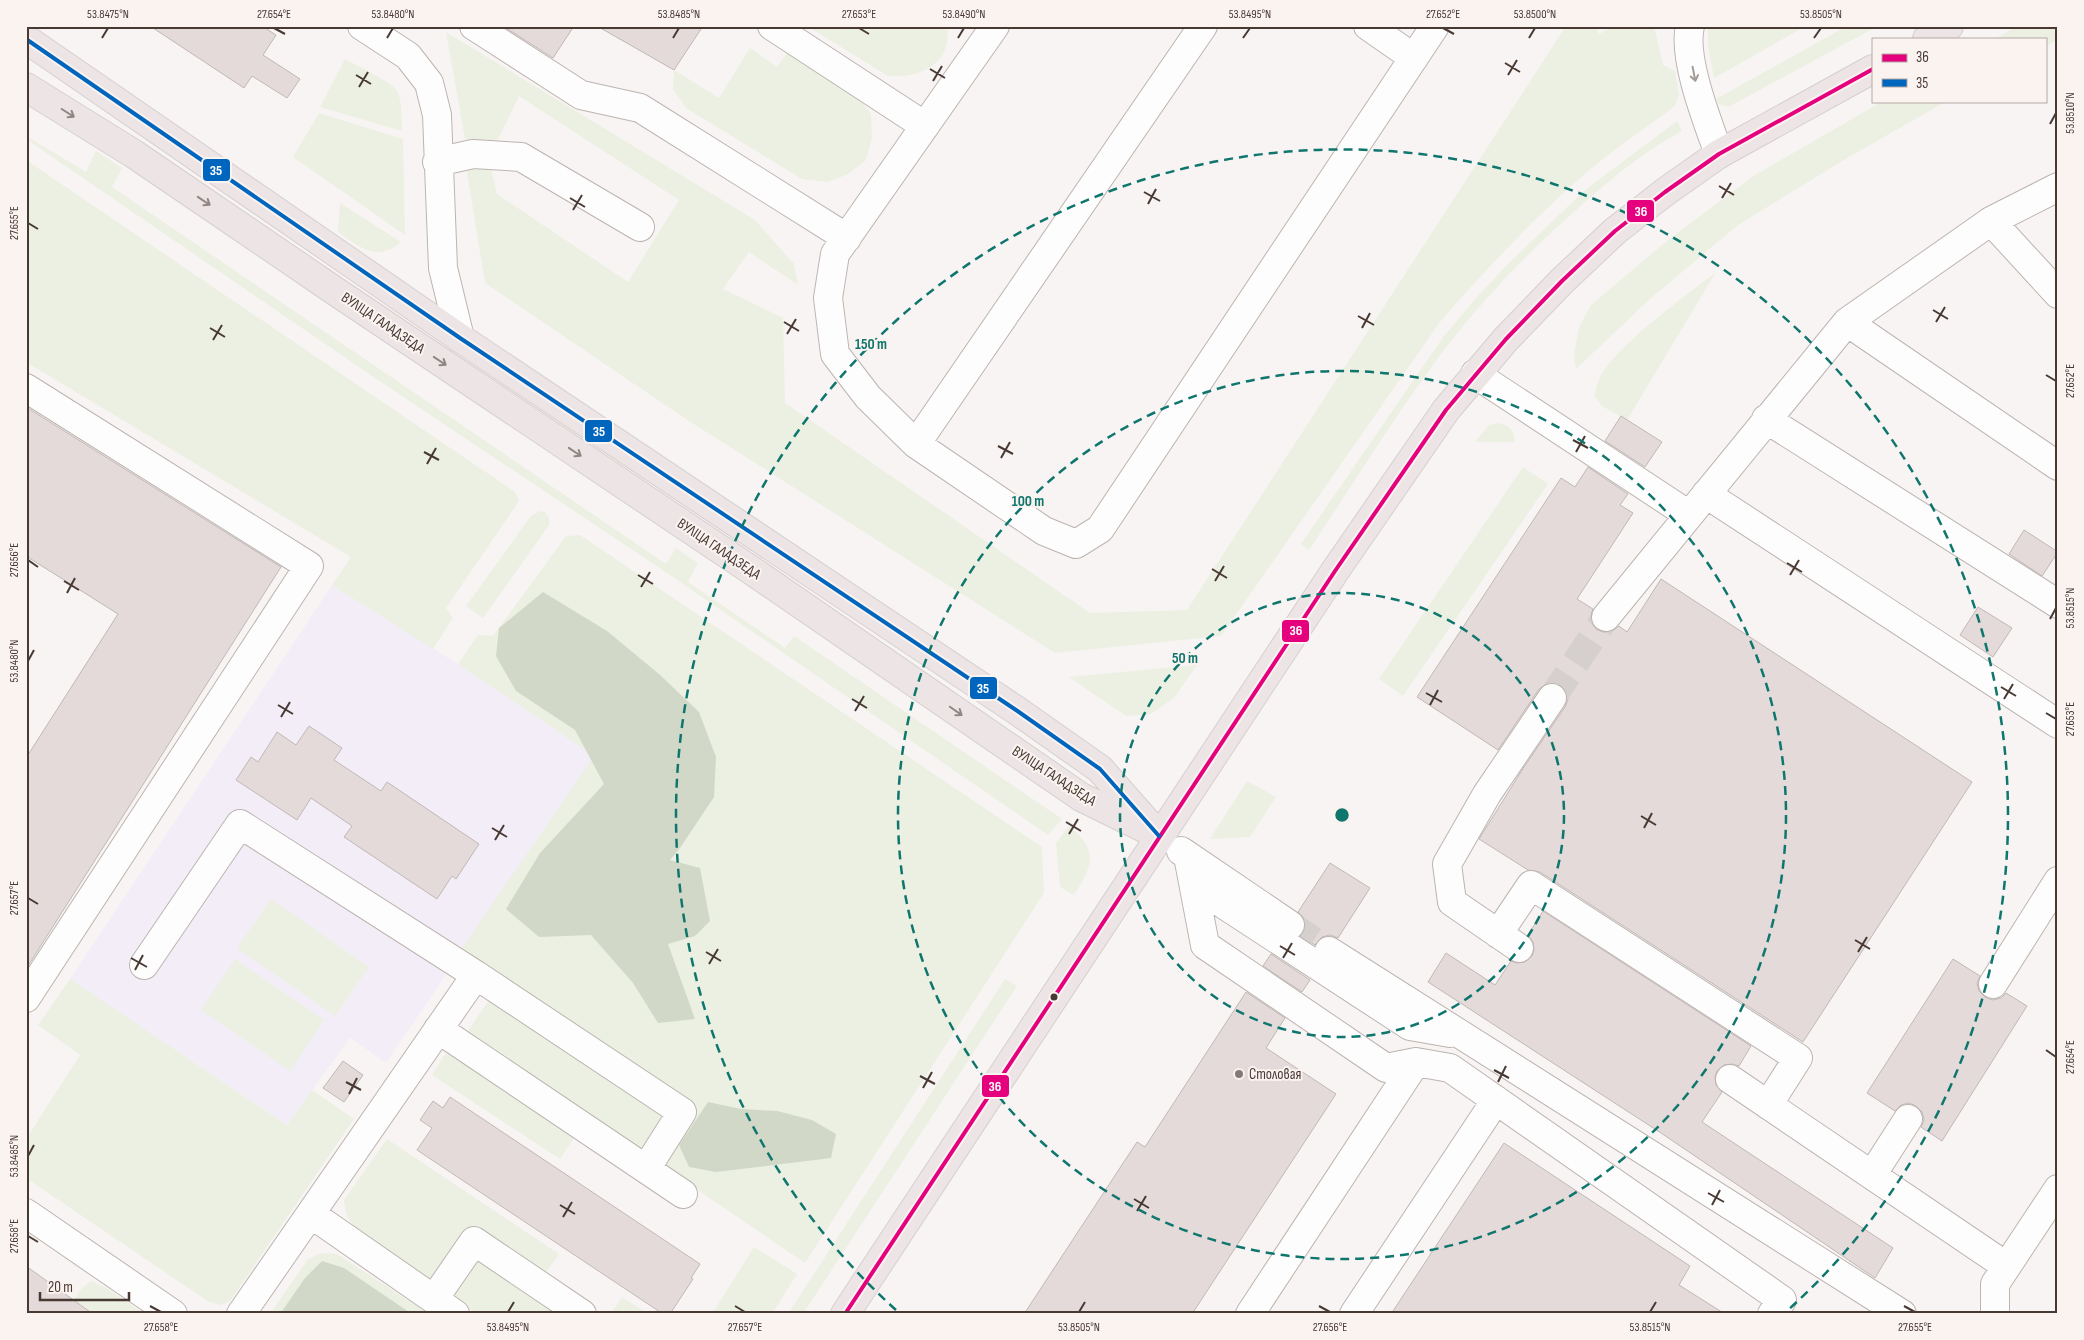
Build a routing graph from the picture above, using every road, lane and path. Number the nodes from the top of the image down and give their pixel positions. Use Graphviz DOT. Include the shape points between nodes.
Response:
graph roads {
  1 [pos="362,26"];
  2 [pos="474,26"];
  3 [pos="772,26"];
  4 [pos="996,26"];
  5 [pos="1203,26"];
  6 [pos="1368,26"];
  7 [pos="1435,26"];
  8 [pos="1690,26"];
  9 [pos="1949,26"];
  10 [pos="26,38"];
  11 [pos="1929,38"];
  12 [pos="1414,58"];
  13 [pos="1872,70"];
  14 [pos="26,87"];
  15 [pos="925,126"];
  16 [pos="1719,154"];
  17 [pos="437,162"];
  18 [pos="2058,188"];
  19 [pos="1991,221"];
  20 [pos="640,227"];
  21 [pos="847,238"];
  22 [pos="2058,294"];
  23 [pos="1847,322"];
  24 [pos="460,338"];
  25 [pos="1476,374"];
  26 [pos="26,388"];
  27 [pos="1766,419"];
  28 [pos="916,444"];
  29 [pos="2058,466"];
  30 [pos="1706,494"];
  31 [pos="1689,515"];
  32 [pos="2058,604"];
  33 [pos="1606,618"];
  34 [pos="1552,698"];
  35 [pos="2058,724"];
  36 [pos="1159,836"];
  37 [pos="1188,856"];
  38 [pos="2058,881"];
  39 [pos="1194,885"];
  40 [pos="1290,925"];
  41 [pos="1329,950"];
  42 [pos="144,965"];
  43 [pos="476,976"];
  44 [pos="1993,984"];
  45 [pos="26,998"];
  46 [pos="438,1029"];
  47 [pos="1461,1034"];
  48 [pos="1416,1062"];
  49 [pos="1730,1080"];
  50 [pos="1496,1100"];
  51 [pos="1768,1105"];
  52 [pos="1908,1119"];
  53 [pos="646,1168"];
  54 [pos="1872,1175"];
  55 [pos="2058,1189"];
  56 [pos="683,1194"];
  57 [pos="26,1213"];
  58 [pos="311,1214"];
  59 [pos="2006,1266"];
  60 [pos="444,1306"];
  61 [pos="173,1314"];
  62 [pos="241,1314"];
  63 [pos="582,1314"];
  64 [pos="845,1314"];
  65 [pos="1250,1314"];
  66 [pos="1354,1314"];
  67 [pos="1772,1314"];
  68 [pos="1902,1314"];
  69 [pos="1995,1314"];
  1 -- 17 [label="lane" via="408,56 429,83 437,115"];
  2 -- 21 [label="lane" via="580,95 640,108"];
  3 -- 15 [label="lane"];
  4 -- 15 [label="lane"];
  5 -- 28 [label="lane"];
  6 -- 12 [label="lane"];
  7 -- 12 [label="lane"];
  8 -- 16 [label="lane, one-way" via="1687,38 1699,98"];
  9 -- 11 [label="main road"];
  10 -- 24 [label="main road, ВУЛІЦА ГАЛАДЗЕДА"];
  12 -- 28 [label="lane" via="1100,529 1076,544 1044,531"];
  13 -- 16 [label="main road"];
  14 -- 36 [label="main road, ВУЛІЦА ГАЛАДЗЕДА, one-way" via="134,154 1081,796"];
  15 -- 21 [label="lane"];
  16 -- 25 [label="main road" via="1615,231 1562,281"];
  17 -- 20 [label="lane" via="473,154 521,157"];
  17 -- 24 [label="lane" via="443,268"];
  18 -- 19 [label="lane"];
  19 -- 22 [label="lane"];
  19 -- 23 [label="lane"];
  21 -- 28 [label="lane" via="835,254 828,298 836,354 868,397"];
  23 -- 27 [label="lane"];
  23 -- 29 [label="lane"];
  24 -- 36 [label="main road, ВУЛІЦА ГАЛАДЗЕДА" via="1008,704 1100,769"];
  25 -- 31 [label="lane"];
  25 -- 36 [label="main road" via="1446,410 1335,571"];
  26 -- 45 [label="lane" via="309,566"];
  27 -- 30 [label="lane"];
  27 -- 32 [label="lane"];
  30 -- 31 [label="lane"];
  30 -- 35 [label="lane"];
  31 -- 33 [label="lane"];
  34 -- 51 [label="lane" via="1486,794 1447,864 1452,902 1509,941 1531,885 1798,1058"];
  36 -- 37 [label="lane"];
  36 -- 64 [label="main road"];
  37 -- 39 [label="lane"];
  37 -- 40 [label="lane"];
  38 -- 44 [label="lane"];
  39 -- 47 [label="lane" via="1410,1026"];
  39 -- 48 [label="lane" via="1205,945 1386,1068"];
  41 -- 47 [label="lane"];
  42 -- 43 [label="lane" via="240,824"];
  43 -- 46 [label="lane"];
  43 -- 53 [label="lane" via="682,1112"];
  46 -- 53 [label="lane"];
  46 -- 58 [label="lane"];
  47 -- 68 [label="lane"];
  48 -- 50 [label="lane" via="1450,1068"];
  48 -- 65 [label="lane"];
  49 -- 51 [label="lane"];
  50 -- 66 [label="lane"];
  50 -- 67 [label="lane" via="1782,1300"];
  51 -- 54 [label="lane"];
  52 -- 54 [label="lane"];
  53 -- 56 [label="lane"];
  54 -- 59 [label="lane"];
  55 -- 59 [label="lane"];
  57 -- 61 [label="lane"];
  58 -- 60 [label="lane"];
  58 -- 62 [label="lane"];
  59 -- 69 [label="lane" via="1995,1284"];
  60 -- 63 [label="lane" via="474,1241"];
}
